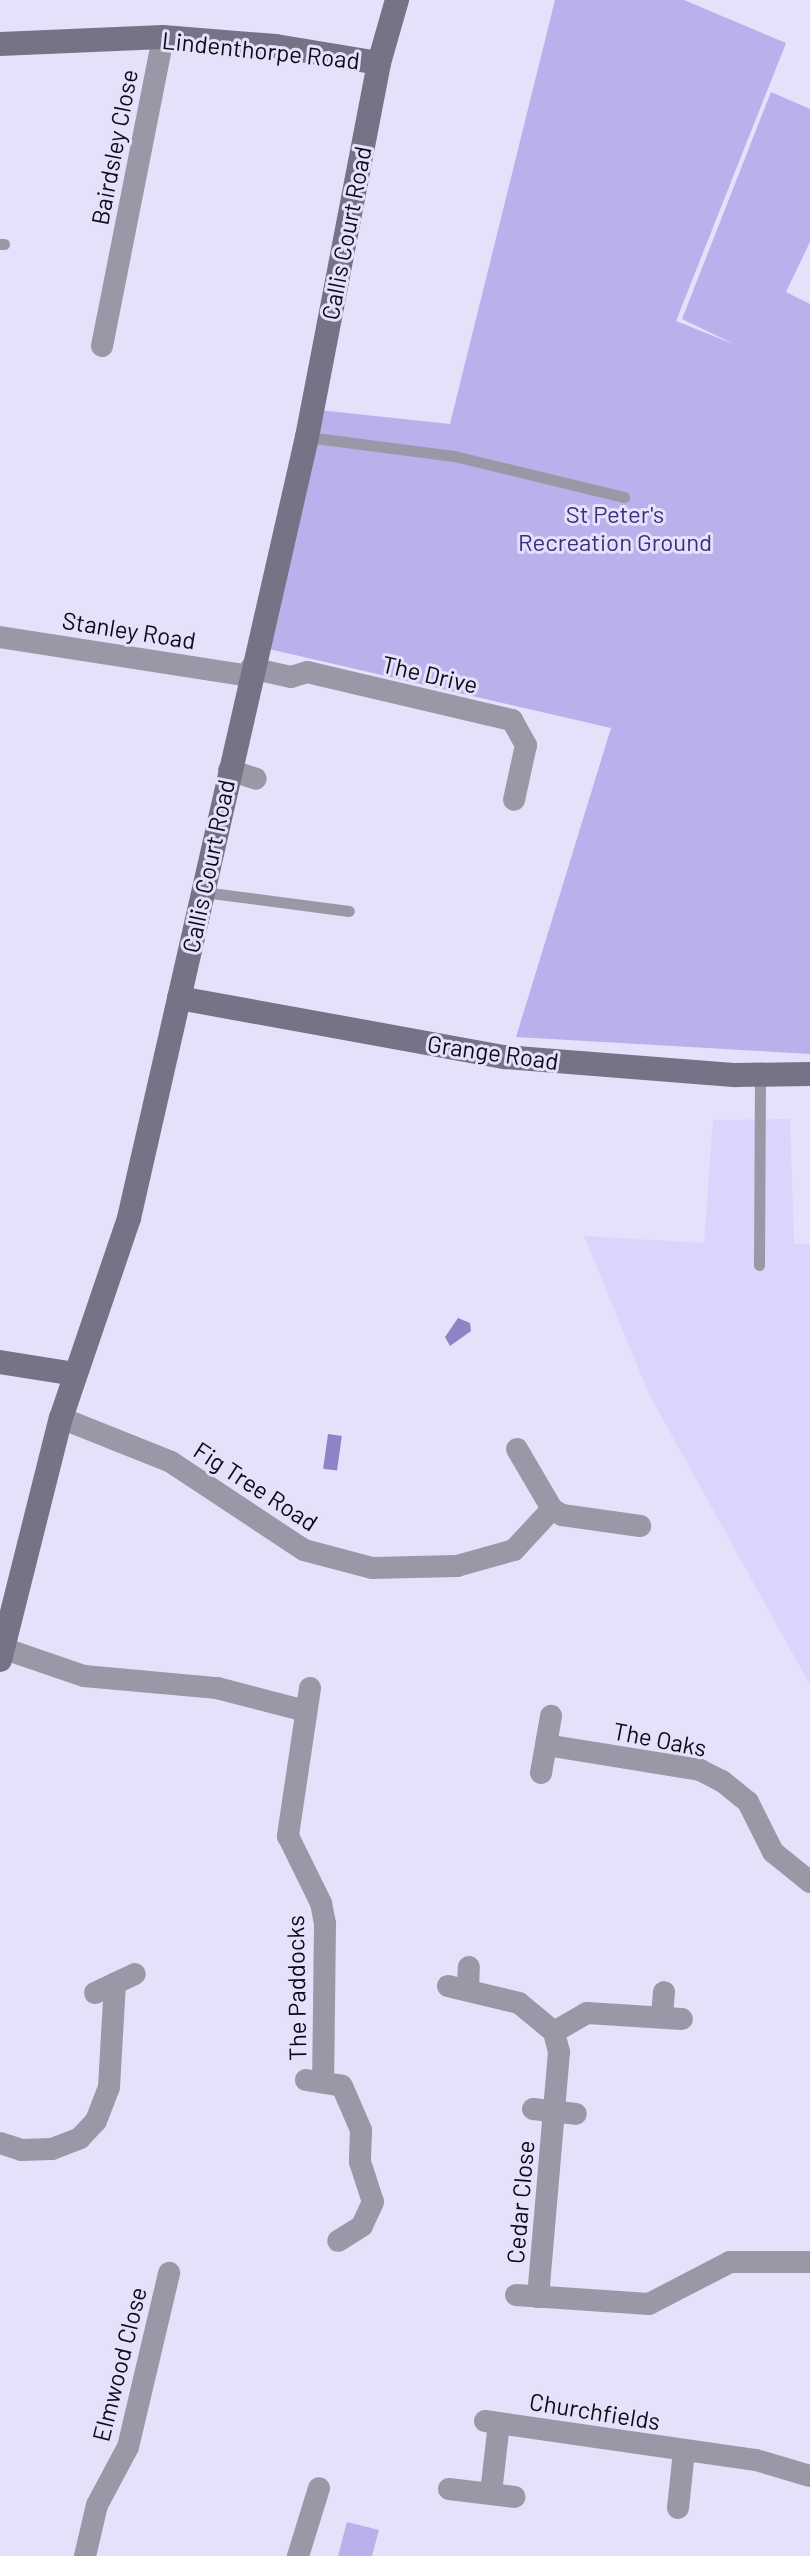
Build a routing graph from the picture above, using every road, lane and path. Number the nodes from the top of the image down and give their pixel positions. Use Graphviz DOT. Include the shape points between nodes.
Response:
graph roads {
  1 [pos="397,0"];
  2 [pos="163,37"];
  3 [pos="0,44"];
  4 [pos="379,63"];
  5 [pos="102,346"];
  6 [pos="307,437"];
  7 [pos="624,497"];
  8 [pos="0,637"];
  9 [pos="250,672"];
  10 [pos="229,770"];
  11 [pos="256,779"];
  12 [pos="514,800"];
  13 [pos="203,892"];
  14 [pos="349,911"];
  15 [pos="179,998"];
  16 [pos="810,1074"];
  17 [pos="760,1075"];
  18 [pos="759,1265"];
  19 [pos="0,1362"];
  20 [pos="75,1374"];
  21 [pos="61,1418"];
  22 [pos="515,1450"];
  23 [pos="552,1509"];
  24 [pos="628,1518"];
  25 [pos="3,1654"];
  26 [pos="310,1688"];
  27 [pos="305,1711"];
  28 [pos="551,1716"];
  29 [pos="546,1745"];
  30 [pos="541,1773"];
  31 [pos="810,1882"];
  32 [pos="469,1967"];
  33 [pos="115,1983"];
  34 [pos="664,1992"];
  35 [pos="554,2032"];
  36 [pos="0,2143"];
  37 [pos="338,2241"];
  38 [pos="810,2262"];
  39 [pos="169,2273"];
  40 [pos="684,2451"];
  41 [pos="810,2476"];
  42 [pos="319,2488"];
  43 [pos="449,2489"];
  44 [pos="491,2493"];
  45 [pos="515,2497"];
  46 [pos="678,2508"];
  47 [pos="85,2556"];
  48 [pos="298,2556"];
  1 -- 4 [label="street, Callis Court Road"];
  2 -- 3 [label="street, Lindenthorpe Road"];
  2 -- 4 [label="street, Lindenthorpe Road" via="276,46"];
  2 -- 5 [label="street, Bairdsley Close" via="125,270"];
  4 -- 6 [label="street, Callis Court Road"];
  6 -- 7 [label="lane" via="454,456"];
  6 -- 9 [label="street, Callis Court Road"];
  8 -- 9 [label="street, Stanley Road"];
  9 -- 10 [label="street, Callis Court Road"];
  9 -- 12 [label="street, The Drive" via="291,677 307,672 512,720 526,745"];
  10 -- 11 [label="street"];
  10 -- 13 [label="street, Callis Court Road"];
  13 -- 14 [label="lane"];
  13 -- 15 [label="street, Callis Court Road"];
  15 -- 17 [label="street, Grange Road" via="505,1057"];
  15 -- 20 [label="street, Callis Court Road" via="129,1218"];
  16 -- 17 [label="street, Grange Road"];
  17 -- 18 [label="lane"];
  19 -- 20 [label="street"];
  20 -- 21 [label="street, Callis Court Road"];
  21 -- 23 [label="street, Fig Tree Road" via="171,1462 304,1550 372,1568 457,1566 514,1550"];
  21 -- 25 [label="street, Callis Court Road"];
  22 -- 23 [label="street"];
  23 -- 24 [label="street" via="571,1517"];
  25 -- 27 [label="street" via="84,1676 217,1688"];
  26 -- 27 [label="street, The Paddocks"];
  27 -- 37 [label="street, The Paddocks" via="288,1836 321,1903 325,1924 324,2083 361,2130 360,2162 373,2202 362,2226"];
  28 -- 29 [label="street"];
  29 -- 30 [label="street"];
  29 -- 31 [label="street, The Oaks" via="700,1770 722,1781 748,1802 773,1852"];
  32 -- 35 [label="street" via="458,1988 519,2003"];
  33 -- 36 [label="street" via="109,2087 96,2121 80,2138 52,2149 21,2150"];
  34 -- 35 [label="street" via="672,2017 587,2013"];
  35 -- 38 [label="street, Cedar Close" via="559,2052 554,2111 527,2296 649,2304 730,2262"];
  39 -- 47 [label="street, Elmwood Close" via="128,2447 97,2505"];
  40 -- 41 [label="street, Churchfields" via="756,2460"];
  40 -- 44 [label="street, Churchfields" via="492,2422"];
  40 -- 46 [label="street, Churchfields"];
  42 -- 48 [label="street"];
  43 -- 44 [label="street"];
  44 -- 45 [label="street"];
}
